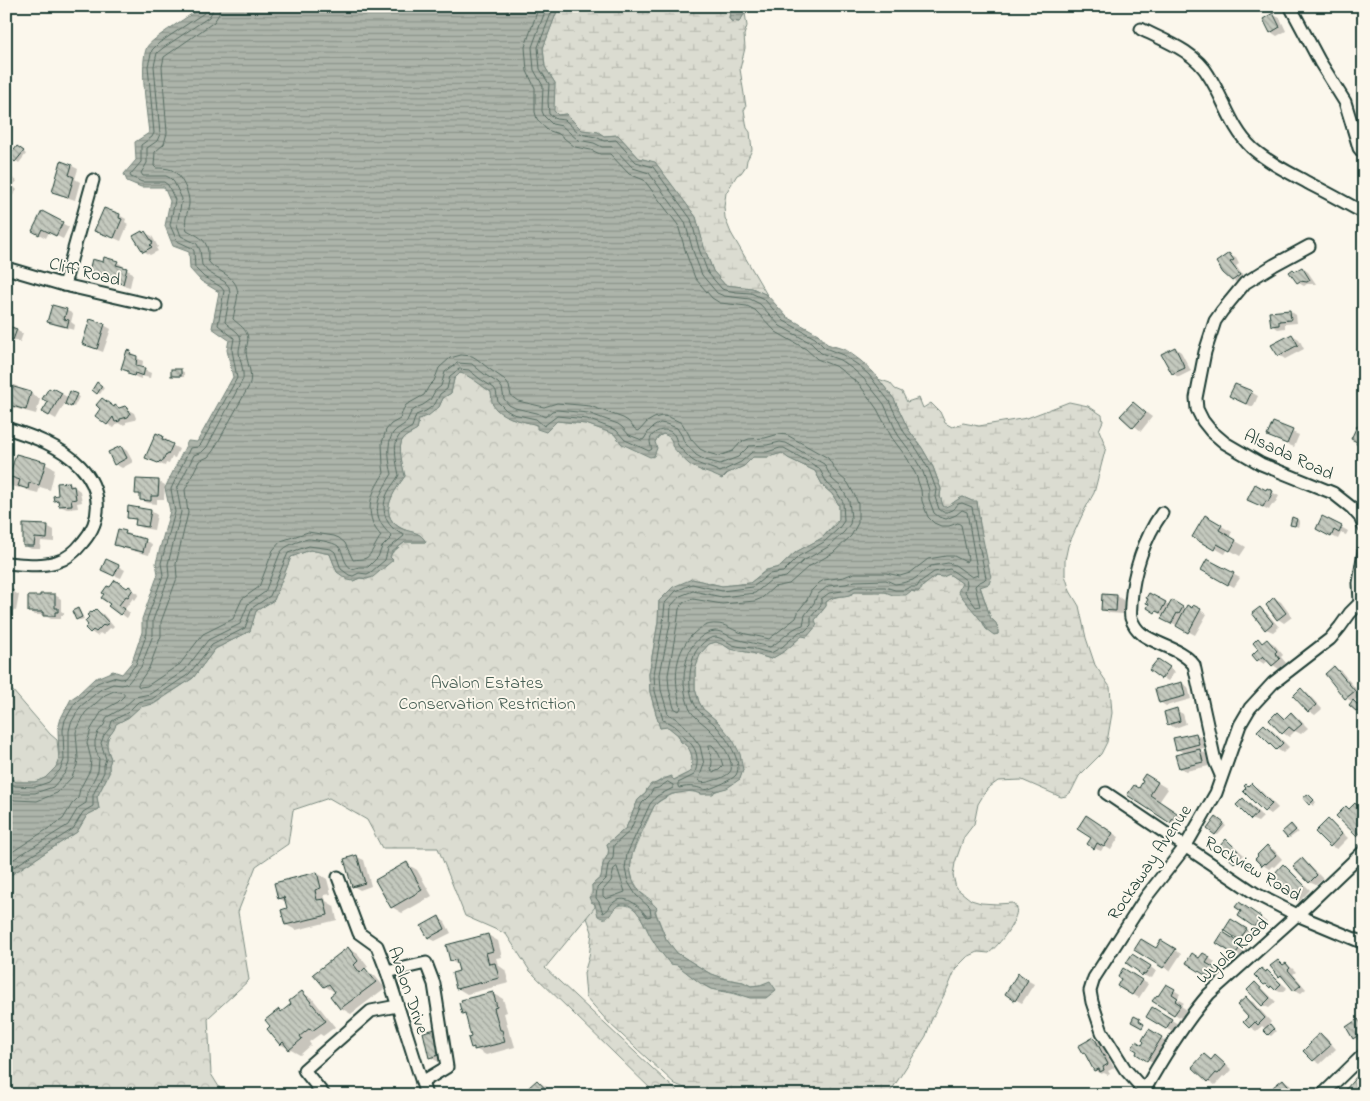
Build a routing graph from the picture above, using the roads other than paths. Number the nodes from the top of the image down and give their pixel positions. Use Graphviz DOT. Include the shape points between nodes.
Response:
graph roads {
  1 [pos="1290,6"];
  2 [pos="1141,29"];
  3 [pos="1364,154"];
  4 [pos="93,180"];
  5 [pos="1364,214"];
  6 [pos="1309,246"];
  7 [pos="6,268"];
  8 [pos="64,285"];
  9 [pos="156,306"];
  10 [pos="6,428"];
  11 [pos="1162,513"];
  12 [pos="1364,527"];
  13 [pos="1364,551"];
  14 [pos="6,564"];
  15 [pos="1362,600"];
  16 [pos="1221,775"];
  17 [pos="1106,794"];
  18 [pos="1185,847"];
  19 [pos="1364,851"];
  20 [pos="338,876"];
  21 [pos="1296,915"];
  22 [pos="1364,943"];
  23 [pos="387,972"];
  24 [pos="397,1006"];
  25 [pos="1364,1054"];
  26 [pos="422,1082"];
  27 [pos="1146,1093"];
  28 [pos="324,1095"];
  29 [pos="426,1095"];
  30 [pos="1322,1095"];
  1 -- 3 [label="street" via="1342,96 1356,141"];
  2 -- 5 [label="street" via="1185,51 1199,62 1246,142 1264,157"];
  4 -- 8 [label="street"];
  6 -- 12 [label="street, Alsada Road" via="1245,283 1215,321 1198,383 1197,409 1211,431 1225,443 1255,460 1333,493 1352,508"];
  7 -- 8 [label="street, Cliff Road"];
  8 -- 9 [label="street, Cliff Road"];
  10 -- 14 [label="street" via="37,438 82,467 96,492 97,501 91,532 72,554 46,564"];
  11 -- 16 [label="street" via="1140,561 1130,617 1143,634 1189,658 1194,665 1214,760"];
  13 -- 15 [label="street" via="1359,583"];
  15 -- 16 [label="street, Rockaway Avenue" via="1330,638 1272,683 1250,708"];
  16 -- 18 [label="street, Rockaway Avenue" via="1216,794"];
  17 -- 18 [label="street, Rockview Road"];
  18 -- 21 [label="street, Rockview Road" via="1256,894"];
  18 -- 27 [label="street, Rockaway Avenue" via="1109,952 1090,991 1102,1032 1125,1069"];
  19 -- 21 [label="street, Wyola Road"];
  20 -- 23 [label="street, Avalon Drive" via="359,933 377,946"];
  21 -- 22 [label="street, Rockview Road"];
  21 -- 27 [label="street, Wyola Road" via="1199,1005 1168,1050"];
  23 -- 24 [label="street, Avalon Drive"];
  23 -- 26 [label="street" via="426,963 434,984 447,1067"];
  24 -- 26 [label="street, Avalon Drive"];
  24 -- 28 [label="street" via="371,1011 304,1070"];
  25 -- 30 [label="street"];
  26 -- 29 [label="street, Avalon Drive"];
}
